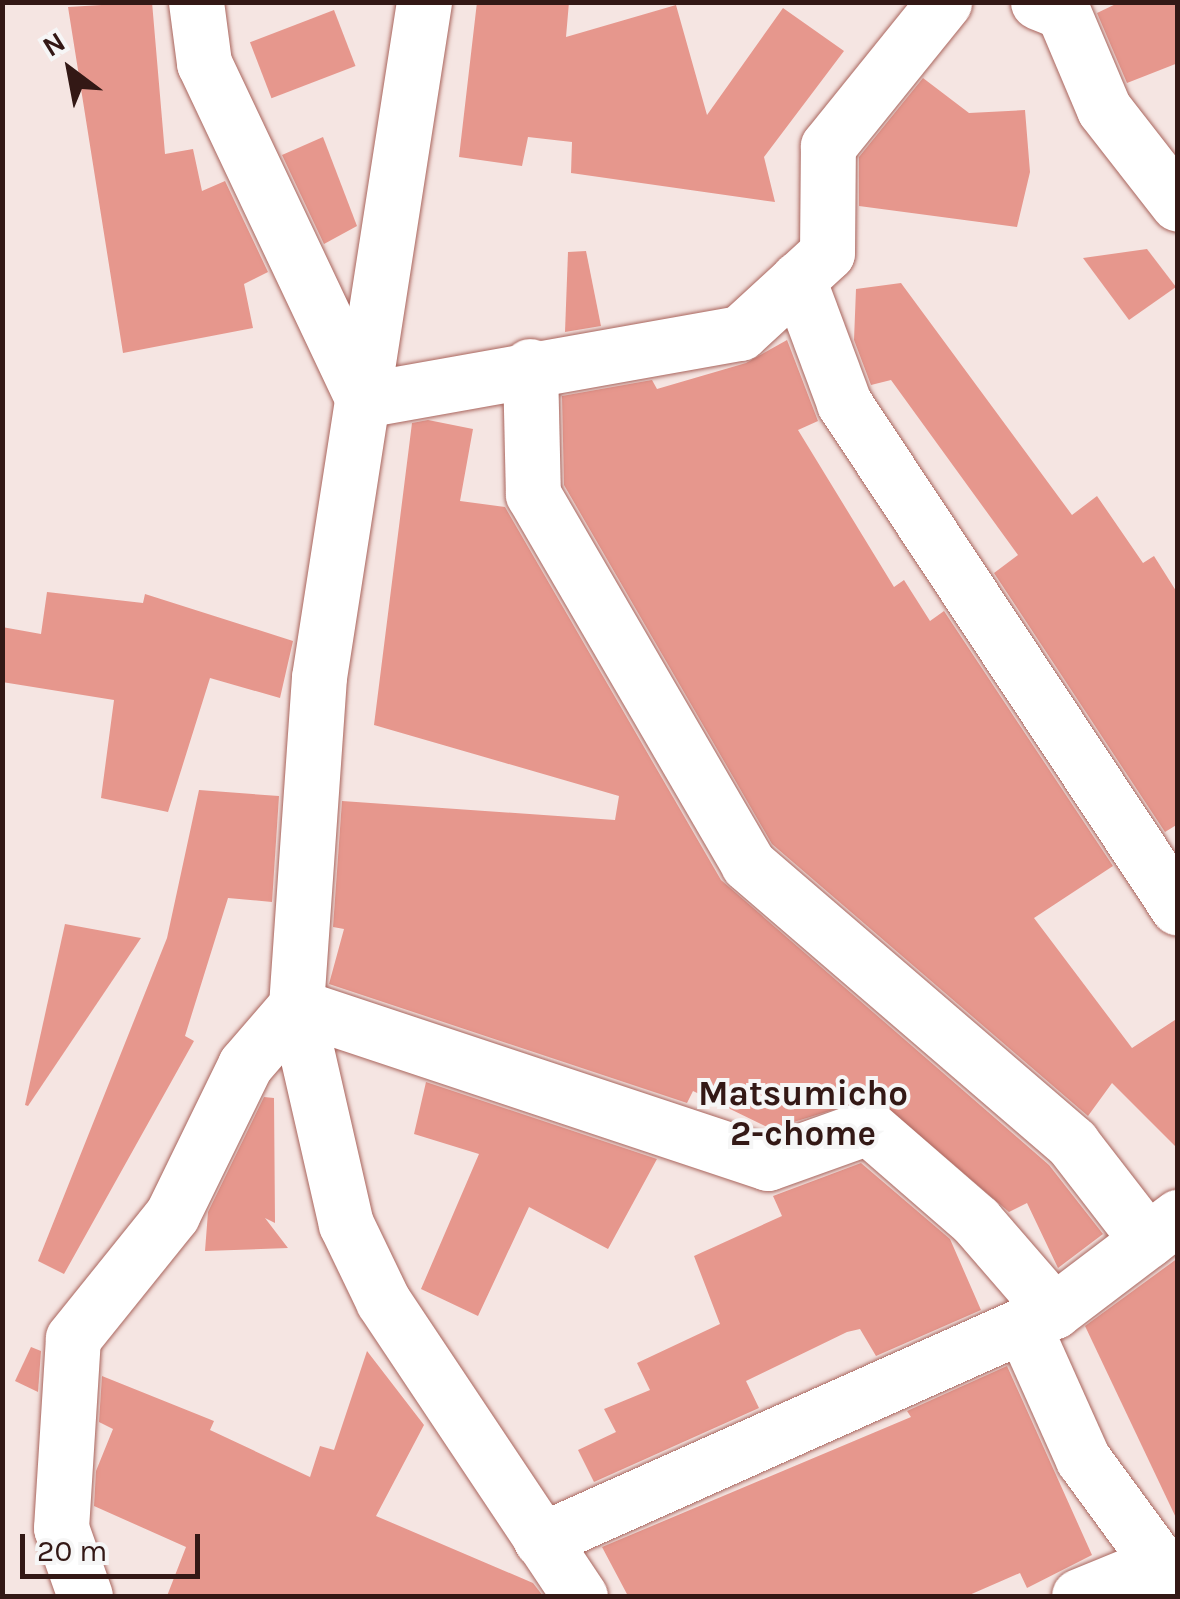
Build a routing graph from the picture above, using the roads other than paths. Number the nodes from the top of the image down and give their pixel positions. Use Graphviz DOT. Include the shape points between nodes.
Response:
graph roads {
  1 [pos="196,2"];
  2 [pos="424,2"];
  3 [pos="944,2"];
  4 [pos="1038,2"];
  5 [pos="1178,204"];
  6 [pos="798,280"];
  7 [pos="530,366"];
  8 [pos="363,400"];
  9 [pos="1178,908"];
  10 [pos="296,1006"];
  11 [pos="1162,1228"];
  12 [pos="1038,1318"];
  13 [pos="541,1540"];
  14 [pos="1167,1577"];
  15 [pos="86,1596"];
  16 [pos="580,1596"];
  17 [pos="1079,1596"];
  1 -- 8 [label="street" via="204,63"];
  2 -- 8 [label="street"];
  3 -- 6 [label="street" via="828,146 828,253"];
  4 -- 5 [label="street" via="1063,12 1104,109"];
  6 -- 7 [label="street" via="740,333"];
  6 -- 9 [label="street" via="844,402"];
  7 -- 8 [label="street"];
  7 -- 11 [label="street" via="533,494 748,864"];
  8 -- 10 [label="street" via="319,677"];
  10 -- 12 [label="street" via="768,1162 868,1127 976,1221"];
  10 -- 13 [label="street" via="346,1224 383,1301"];
  10 -- 15 [label="street" via="245,1065 172,1215 73,1338 61,1528"];
  11 -- 12 [label="street"];
  12 -- 13 [label="street"];
  12 -- 14 [label="street" via="1083,1459"];
  13 -- 16 [label="street"];
  14 -- 17 [label="street"];
}
